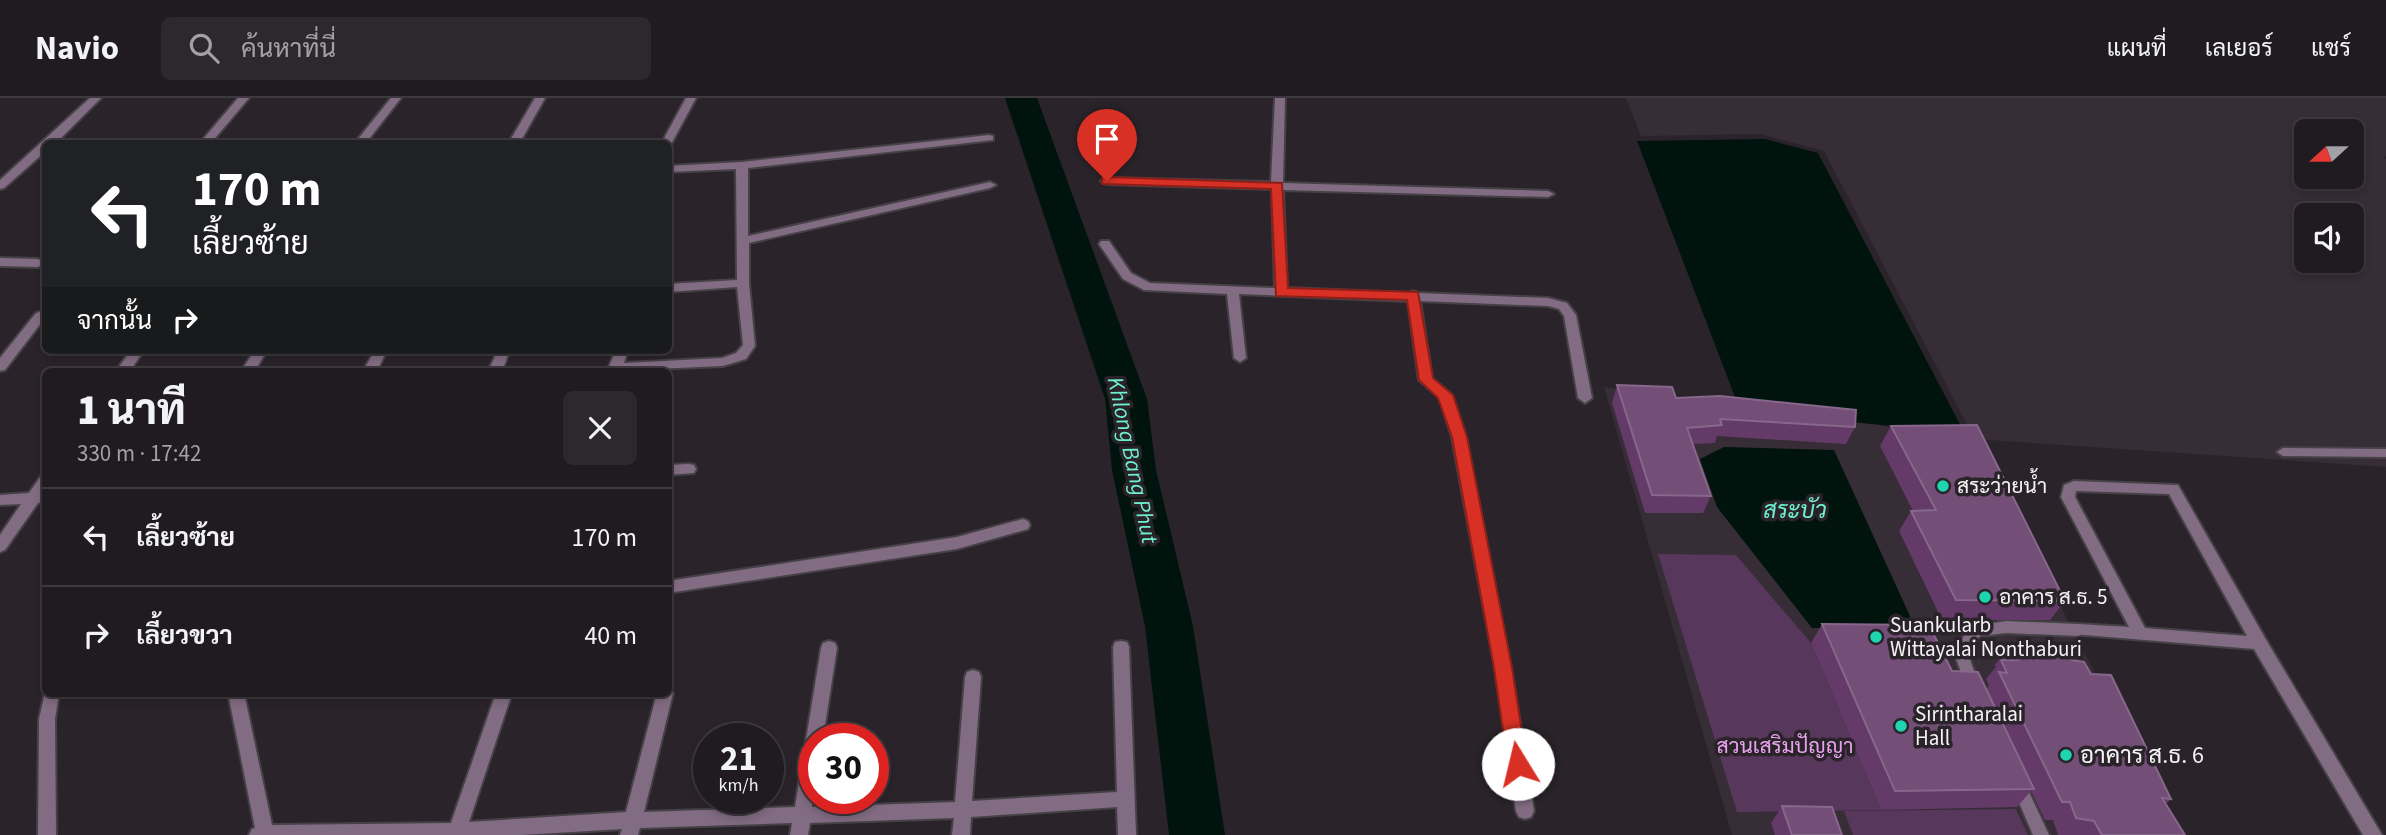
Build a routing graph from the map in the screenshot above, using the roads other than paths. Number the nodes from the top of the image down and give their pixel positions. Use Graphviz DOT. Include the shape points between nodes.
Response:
graph roads {
  1 [pos="96,98"];
  2 [pos="244,98"];
  3 [pos="396,98"];
  4 [pos="540,98"];
  5 [pos="691,98"];
  6 [pos="1280,98"];
  7 [pos="989,138"];
  8 [pos="51,140"];
  9 [pos="207,140"];
  10 [pos="362,140"];
  11 [pos="515,140"];
  12 [pos="668,140"];
  13 [pos="42,148"];
  14 [pos="742,165"];
  15 [pos="672,169"];
  16 [pos="1107,181"];
  17 [pos="990,185"];
  18 [pos="1278,185"];
  19 [pos="0,186"];
  20 [pos="1548,194"];
  21 [pos="742,241"];
  22 [pos="1105,244"];
  23 [pos="0,262"];
  24 [pos="38,263"];
  25 [pos="743,283"];
  26 [pos="672,288"];
  27 [pos="1233,292"];
  28 [pos="1281,293"];
  29 [pos="1413,295"];
  30 [pos="40,316"];
  31 [pos="1240,358"];
  32 [pos="0,367"];
  33 [pos="642,368"];
  34 [pos="1585,398"];
  35 [pos="2283,453"];
  36 [pos="2386,453"];
  37 [pos="689,469"];
  38 [pos="672,470"];
  39 [pos="39,498"];
  40 [pos="0,500"];
  41 [pos="1023,525"];
  42 [pos="0,546"];
  43 [pos="672,586"];
  44 [pos="2078,630"];
  45 [pos="2141,635"];
  46 [pos="2259,643"];
  47 [pos="1121,647"];
  48 [pos="829,648"];
  49 [pos="973,677"];
  50 [pos="50,697"];
  51 [pos="237,697"];
  52 [pos="503,697"];
  53 [pos="664,697"];
  54 [pos="1980,702"];
  55 [pos="817,723"];
  56 [pos="2013,775"];
  57 [pos="1127,799"];
  58 [pos="962,810"];
  59 [pos="1525,811"];
  60 [pos="802,815"];
  61 [pos="631,828"];
  62 [pos="456,833"];
  63 [pos="261,834"];
  64 [pos="47,835"];
  65 [pos="799,835"];
  66 [pos="961,835"];
  67 [pos="1127,835"];
  68 [pos="2041,835"];
  69 [pos="2373,835"];
  1 -- 8 [label="street"];
  2 -- 9 [label="street"];
  3 -- 10 [label="street"];
  4 -- 11 [label="street"];
  5 -- 12 [label="street"];
  6 -- 18 [label="street"];
  7 -- 14 [label="street"];
  13 -- 19 [label="street"];
  14 -- 15 [label="street"];
  14 -- 21 [label="street"];
  16 -- 18 [label="street"];
  17 -- 21 [label="street"];
  18 -- 20 [label="street"];
  18 -- 28 [label="street"];
  21 -- 25 [label="street"];
  22 -- 27 [label="street" via="1137,284"];
  23 -- 24 [label="street"];
  25 -- 26 [label="street"];
  25 -- 33 [label="street" via="749,346 741,356 723,362"];
  27 -- 28 [label="street"];
  27 -- 31 [label="street"];
  28 -- 29 [label="street"];
  29 -- 34 [label="street" via="1563,306 1570,315"];
  29 -- 59 [label="street" via="1426,380 1445,395 1460,437"];
  30 -- 32 [label="street"];
  35 -- 36 [label="lane"];
  37 -- 38 [label="street"];
  39 -- 40 [label="street"];
  39 -- 42 [label="street"];
  41 -- 43 [label="street" via="957,543"];
  44 -- 45 [label="street"];
  44 -- 54 [label="lane" via="2006,627 1976,631 1960,650"];
  45 -- 46 [label="street"];
  45 -- 46 [label="street" via="2068,497 2074,486 2173,489"];
  46 -- 69 [label="street"];
  47 -- 57 [label="street"];
  48 -- 55 [label="street"];
  49 -- 58 [label="street"];
  50 -- 64 [label="street"];
  51 -- 63 [label="street"];
  52 -- 62 [label="street"];
  53 -- 61 [label="street"];
  56 -- 68 [label="lane"];
  57 -- 58 [label="street"];
  57 -- 67 [label="street"];
  58 -- 60 [label="street"];
  58 -- 66 [label="street"];
  60 -- 61 [label="street"];
  60 -- 65 [label="street"];
  61 -- 62 [label="street"];
  62 -- 63 [label="street"];
}
